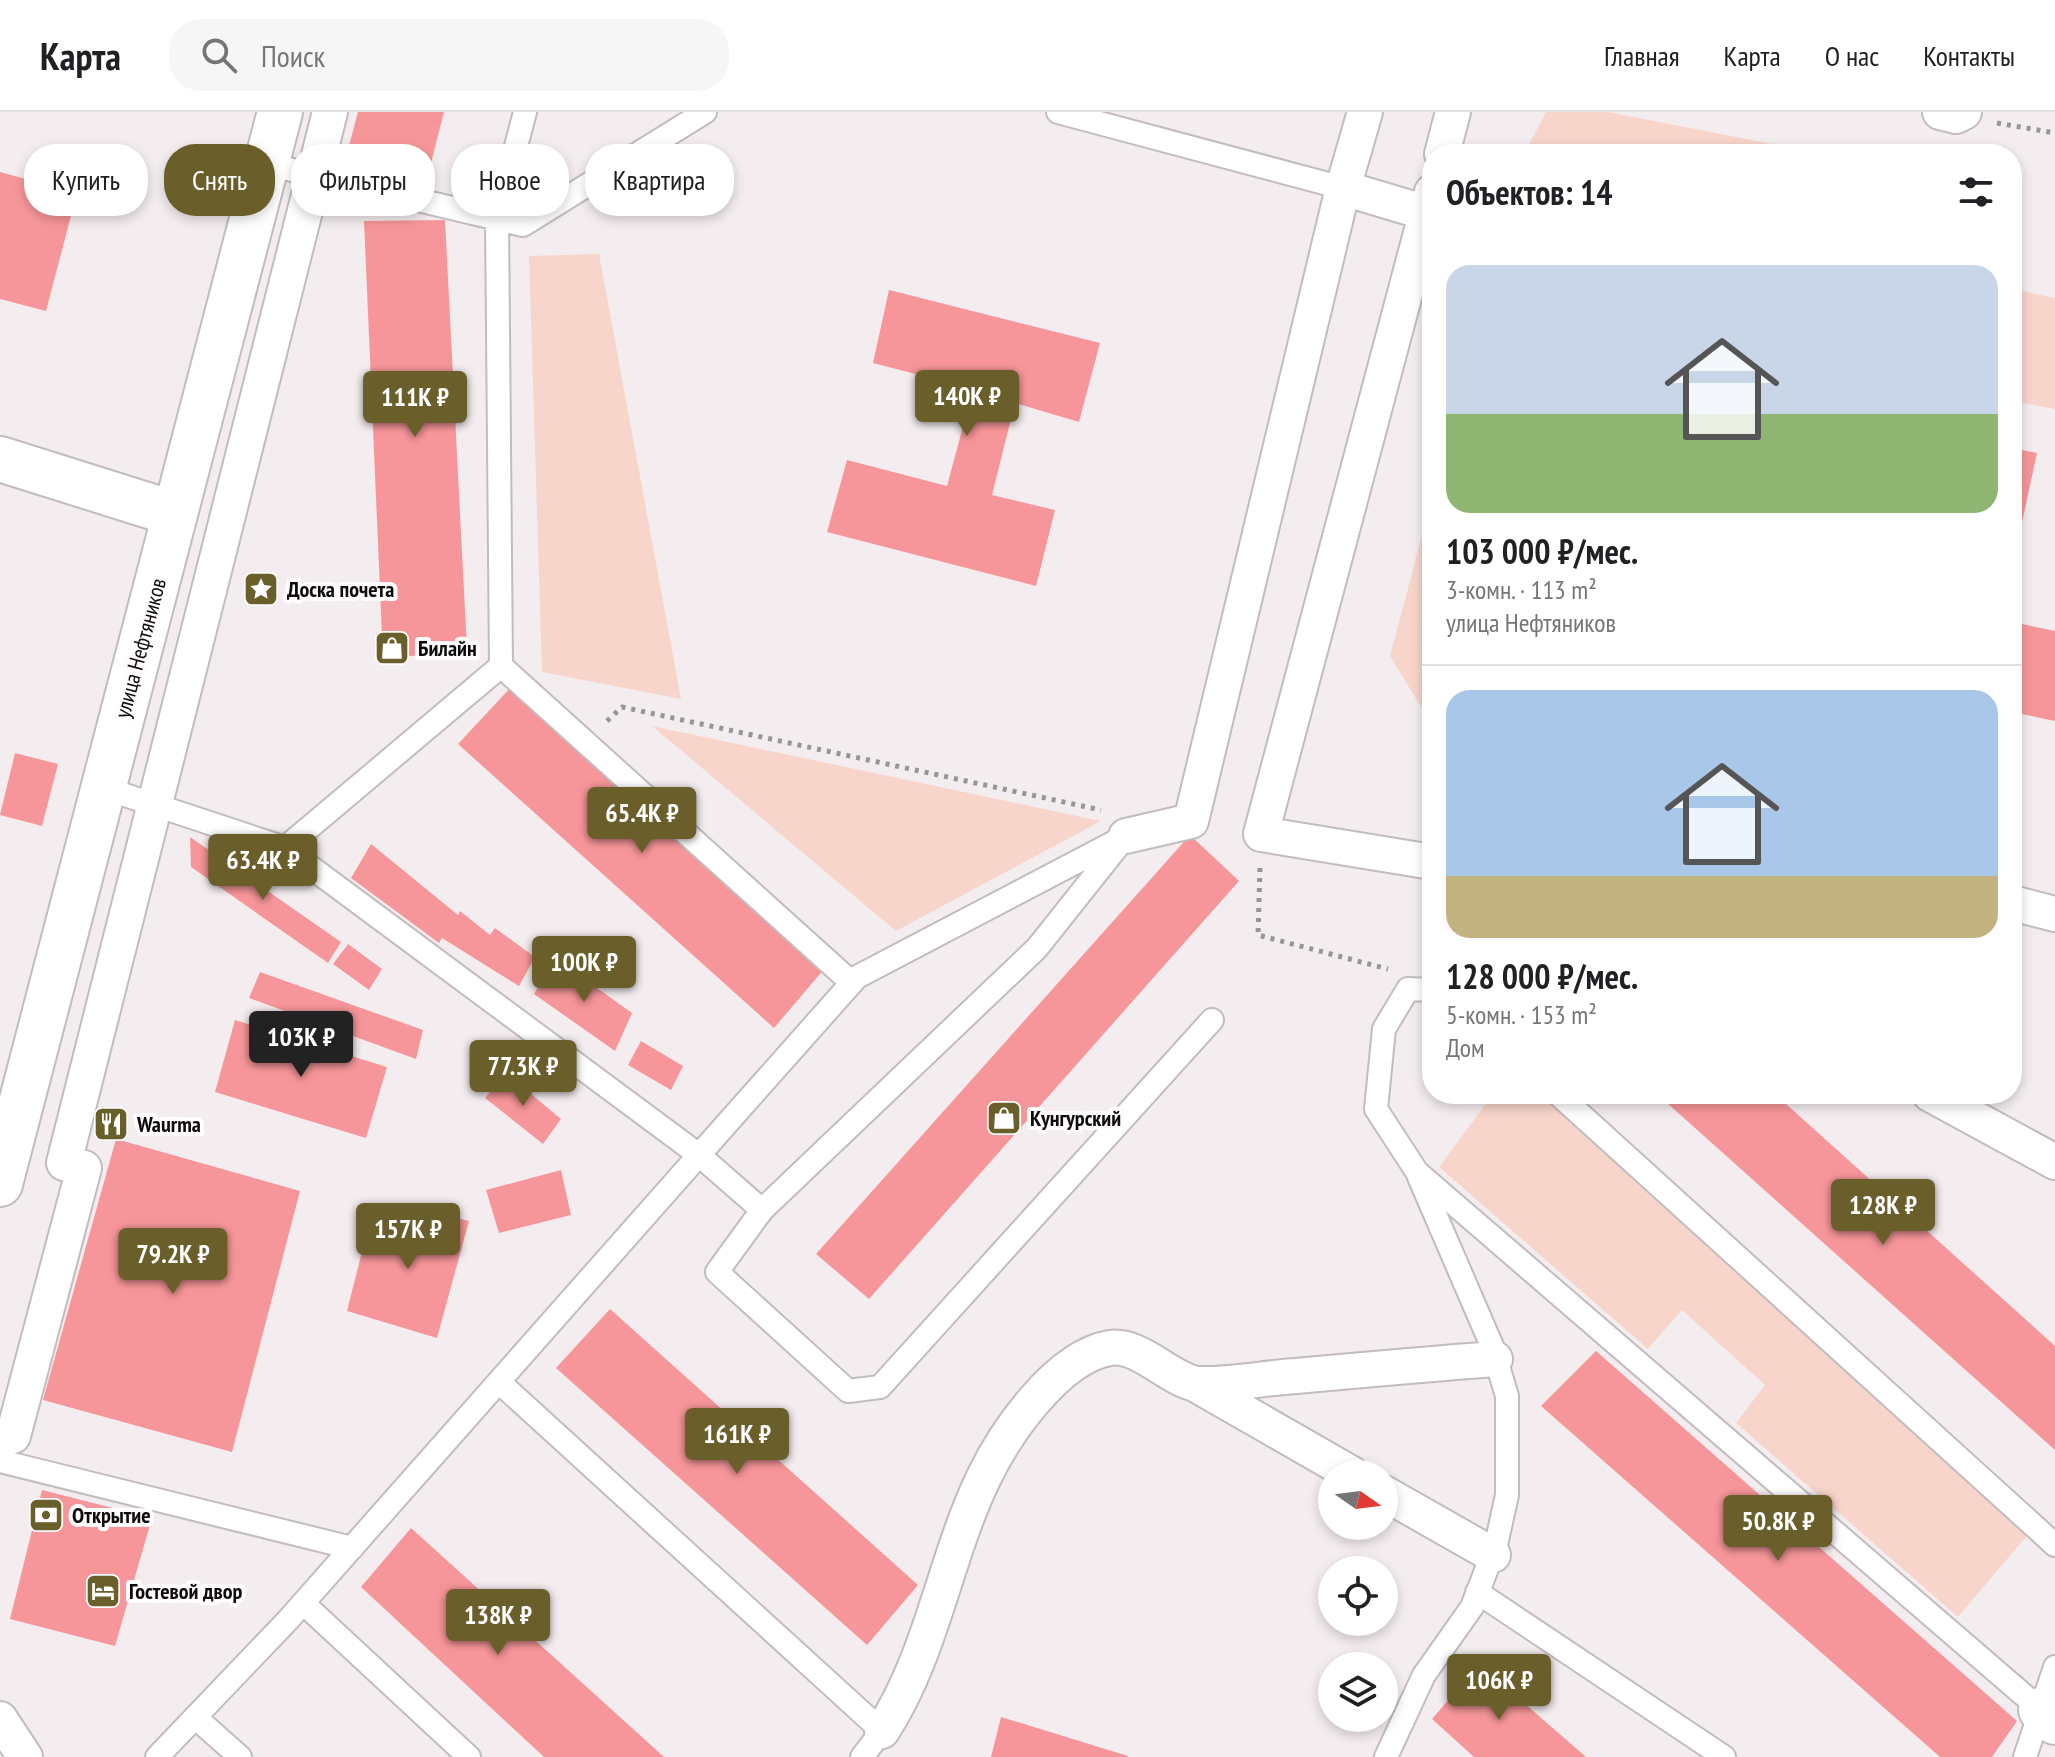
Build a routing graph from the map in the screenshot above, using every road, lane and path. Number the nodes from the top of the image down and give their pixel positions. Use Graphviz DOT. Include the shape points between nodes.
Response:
graph roads {
  1 [pos="280,112"];
  2 [pos="330,112"];
  3 [pos="525,112"];
  4 [pos="705,112"];
  5 [pos="1058,112"];
  6 [pos="1365,112"];
  7 [pos="1453,112"];
  8 [pos="1954,113"];
  9 [pos="2055,133"];
  10 [pos="272,144"];
  11 [pos="322,144"];
  12 [pos="1445,144"];
  13 [pos="1343,188"];
  14 [pos="1422,201"];
  15 [pos="435,204"];
  16 [pos="253,216"];
  17 [pos="304,216"];
  18 [pos="497,219"];
  19 [pos="1422,228"];
  20 [pos="0,459"];
  21 [pos="175,514"];
  22 [pos="501,666"];
  23 [pos="584,741"];
  24 [pos="104,788"];
  25 [pos="155,805"];
  26 [pos="1119,824"];
  27 [pos="1261,834"];
  28 [pos="285,848"];
  29 [pos="1422,860"];
  30 [pos="2022,906"];
  31 [pos="2055,914"];
  32 [pos="1394,971"];
  33 [pos="852,983"];
  34 [pos="1422,990"];
  35 [pos="1212,1020"];
  36 [pos="1569,1104"];
  37 [pos="1948,1104"];
  38 [pos="699,1155"];
  39 [pos="2055,1162"];
  40 [pos="1417,1172"];
  41 [pos="0,1184"];
  42 [pos="762,1210"];
  43 [pos="1495,1359"];
  44 [pos="499,1382"];
  45 [pos="1195,1384"];
  46 [pos="0,1440"];
  47 [pos="1328,1460"];
  48 [pos="0,1461"];
  49 [pos="1398,1501"];
  50 [pos="2055,1545"];
  51 [pos="352,1548"];
  52 [pos="1493,1555"];
  53 [pos="1477,1592"];
  54 [pos="303,1603"];
  55 [pos="2055,1667"];
  56 [pos="2048,1716"];
  57 [pos="195,1717"];
  58 [pos="0,1719"];
  59 [pos="872,1744"];
  60 [pos="25,1757"];
  61 [pos="157,1757"];
  62 [pos="240,1757"];
  63 [pos="469,1757"];
  64 [pos="1386,1757"];
  65 [pos="1724,1757"];
  66 [pos="2025,1757"];
  1 -- 10 [label="street, улица Нефтяников"];
  2 -- 11 [label="street"];
  3 -- 18 [label="lane"];
  4 -- 18 [label="lane" via="523,225"];
  5 -- 13 [label="lane"];
  6 -- 13 [label="street"];
  7 -- 12 [label="street"];
  8 -- 9 [label="path"];
  13 -- 14 [label="street"];
  13 -- 26 [label="street" via="1191,821"];
  15 -- 18 [label="lane"];
  16 -- 21 [label="street, улица Нефтяников"];
  17 -- 25 [label="street"];
  18 -- 22 [label="lane"];
  19 -- 27 [label="street"];
  20 -- 21 [label="street"];
  21 -- 24 [label="street, улица Нефтяников"];
  22 -- 23 [label="lane"];
  22 -- 28 [label="lane"];
  23 -- 26 [label="path" via="622,707"];
  23 -- 33 [label="lane"];
  24 -- 25 [label="lane"];
  24 -- 41 [label="street, улица Нефтяников"];
  25 -- 28 [label="lane"];
  25 -- 46 [label="street" via="64,1163 84,1168 13,1436"];
  26 -- 33 [label="lane"];
  26 -- 42 [label="lane" via="1037,948"];
  27 -- 29 [label="street"];
  27 -- 32 [label="path" via="1258,935"];
  28 -- 38 [label="lane"];
  30 -- 31 [label="street"];
  33 -- 38 [label="lane"];
  34 -- 40 [label="lane" via="1408,989 1384,1029 1376,1109"];
  35 -- 42 [label="lane" via="880,1387 848,1391 717,1272"];
  36 -- 50 [label="lane"];
  37 -- 39 [label="street"];
  38 -- 42 [label="lane"];
  38 -- 44 [label="lane"];
  40 -- 43 [label="lane"];
  40 -- 56 [label="lane"];
  43 -- 45 [label="street"];
  43 -- 52 [label="lane" via="1507,1396 1509,1446 1507,1495"];
  44 -- 51 [label="lane"];
  44 -- 59 [label="lane"];
  45 -- 47 [label="street"];
  45 -- 59 [label="street" via="1148,1358 1113,1347 1063,1372 1034,1400 986,1472 961,1525 906,1693"];
  48 -- 51 [label="lane"];
  49 -- 52 [label="street"];
  51 -- 54 [label="lane"];
  52 -- 53 [label="lane"];
  53 -- 64 [label="lane" via="1424,1675"];
  53 -- 65 [label="lane"];
  54 -- 57 [label="lane"];
  54 -- 63 [label="lane"];
  55 -- 56 [label="lane"];
  56 -- 66 [label="lane"];
  57 -- 61 [label="lane"];
  57 -- 62 [label="lane"];
  58 -- 60 [label="street"];
}
